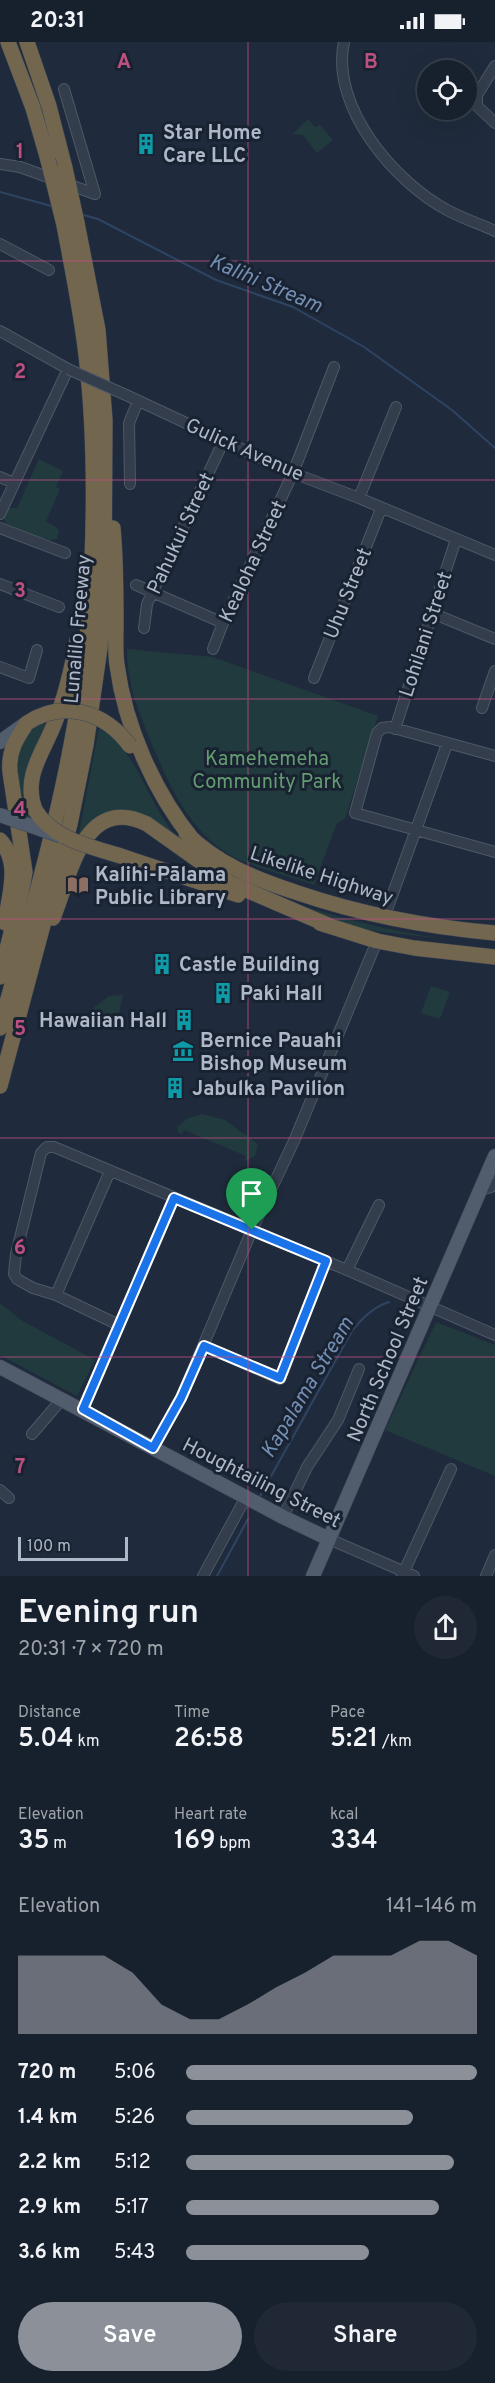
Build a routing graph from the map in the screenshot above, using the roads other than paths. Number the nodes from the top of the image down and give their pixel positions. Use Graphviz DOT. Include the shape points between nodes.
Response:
graph roads {
  1 [pos="8,42"];
  2 [pos="27,42"];
  3 [pos="38,42"];
  4 [pos="344,42"];
  5 [pos="495,66"];
  6 [pos="64,89"];
  7 [pos="495,123"];
  8 [pos="0,164"];
  9 [pos="64,168"];
  10 [pos="71,224"];
  11 [pos="495,231"];
  12 [pos="0,245"];
  13 [pos="49,270"];
  14 [pos="0,331"];
  15 [pos="334,367"];
  16 [pos="68,369"];
  17 [pos="138,401"];
  18 [pos="396,407"];
  19 [pos="105,420"];
  20 [pos="224,440"];
  21 [pos="292,472"];
  22 [pos="0,477"];
  23 [pos="14,483"];
  24 [pos="130,484"];
  25 [pos="359,498"];
  26 [pos="381,509"];
  27 [pos="0,514"];
  28 [pos="0,528"];
  29 [pos="456,539"];
  30 [pos="65,553"];
  31 [pos="495,555"];
  32 [pos="91,557"];
  33 [pos="0,584"];
  34 [pos="136,585"];
  35 [pos="154,591"];
  36 [pos="59,607"];
  37 [pos="432,613"];
  38 [pos="223,623"];
  39 [pos="144,628"];
  40 [pos="495,639"];
  41 [pos="213,649"];
  42 [pos="37,650"];
  43 [pos="0,667"];
  44 [pos="495,671"];
  45 [pos="314,678"];
  46 [pos="482,708"];
  47 [pos="27,723"];
  48 [pos="395,729"];
  49 [pos="0,742"];
  50 [pos="447,744"];
  51 [pos="495,756"];
  52 [pos="0,815"];
  53 [pos="416,831"];
  54 [pos="63,837"];
  55 [pos="0,840"];
  56 [pos="193,840"];
  57 [pos="495,852"];
  58 [pos="384,918"];
  59 [pos="330,926"];
  60 [pos="495,933"];
  61 [pos="377,940"];
  62 [pos="0,952"];
  63 [pos="495,957"];
  64 [pos="31,968"];
  65 [pos="0,977"];
  66 [pos="0,1028"];
  67 [pos="0,1086"];
  68 [pos="495,1156"];
  69 [pos="110,1171"];
  70 [pos="495,1183"];
  71 [pos="481,1190"];
  72 [pos="174,1198"];
  73 [pos="379,1205"];
  74 [pos="252,1230"];
  75 [pos="326,1261"];
  76 [pos="347,1270"];
  77 [pos="56,1295"];
  78 [pos="430,1307"];
  79 [pos="119,1325"];
  80 [pos="495,1335"];
  81 [pos="204,1346"];
  82 [pos="0,1367"];
  83 [pos="359,1369"];
  84 [pos="62,1399"];
  85 [pos="83,1409"];
  86 [pos="32,1434"];
  87 [pos="153,1448"];
  88 [pos="451,1469"];
  89 [pos="0,1490"];
  90 [pos="246,1497"];
  91 [pos="9,1498"];
  92 [pos="284,1517"];
  93 [pos="329,1539"];
  94 [pos="495,1556"];
  95 [pos="407,1575"];
  96 [pos="203,1576"];
  97 [pos="313,1576"];
  98 [pos="486,1576"];
  1 -- 10 [label="highway, bridge"];
  2 -- 9 [label="highway" via="49,106"];
  3 -- 9 [label="highway" via="54,97"];
  4 -- 11 [label="street" via="342,68 346,92 376,146 417,189 448,210"];
  5 -- 7 [label="street" via="477,95 477,106"];
  6 -- 8 [label="street" via="95,194 20,167"];
  9 -- 10 [label="highway, Lunalilo Freeway, bridge"];
  10 -- 19 [label="highway, Lunalilo Freeway" via="98,330"];
  10 -- 32 [label="highway, Lunalilo Freeway" via="93,446"];
  12 -- 13 [label="street"];
  14 -- 16 [label="street, Gulick Avenue"];
  15 -- 21 [label="street, Kealoha Street"];
  16 -- 17 [label="street, Gulick Avenue, bridge"];
  16 -- 23 [label="street"];
  17 -- 20 [label="street, Gulick Avenue"];
  17 -- 24 [label="street" via="129,423"];
  18 -- 25 [label="street"];
  19 -- 56 [label="highway" via="116,558 116,663 121,689 152,774"];
  19 -- 64 [label="highway, Lunalilo Freeway" via="100,648 70,824"];
  20 -- 21 [label="street, Gulick Avenue"];
  20 -- 35 [label="street, Pahukui Street"];
  21 -- 25 [label="street, Gulick Avenue"];
  21 -- 38 [label="street, Kealoha Street"];
  22 -- 23 [label="street"];
  23 -- 27 [label="street"];
  25 -- 26 [label="street, Gulick Avenue"];
  26 -- 29 [label="street, Gulick Avenue"];
  26 -- 45 [label="street, Uhu Street"];
  28 -- 30 [label="street"];
  29 -- 31 [label="street, Gulick Avenue"];
  29 -- 37 [label="street, Lohilani Street"];
  32 -- 54 [label="highway, bridge" via="70,677 30,779 34,810"];
  32 -- 66 [label="highway, Lunalilo Freeway" via="86,643 66,771"];
  33 -- 36 [label="street"];
  34 -- 35 [label="street"];
  35 -- 38 [label="street"];
  35 -- 39 [label="street, Pahukui Street" via="147,604"];
  37 -- 40 [label="street"];
  37 -- 48 [label="street, Lohilani Street"];
  38 -- 41 [label="street, Kealoha Street"];
  42 -- 43 [label="street" via="29,678"];
  44 -- 46 [label="street"];
  47 -- 49 [label="main road, Likelike Highway"];
  47 -- 56 [label="highway, Likelike Highway, bridge" via="52,712 69,710 86,713 115,728 166,808"];
  47 -- 65 [label="highway" via="10,756 24,872"];
  48 -- 50 [label="street"];
  48 -- 53 [label="street" via="385,727 378,731 355,813"];
  50 -- 51 [label="street"];
  50 -- 53 [label="street"];
  52 -- 54 [label="main road, bridge"];
  53 -- 57 [label="street"];
  53 -- 58 [label="street"];
  54 -- 59 [label="highway, bridge"];
  55 -- 62 [label="highway" via="8,850 12,870"];
  56 -- 58 [label="highway, Likelike Highway" via="240,872"];
  58 -- 60 [label="highway, Likelike Highway"];
  59 -- 61 [label="highway"];
  59 -- 64 [label="highway" via="230,883 147,824 120,818 101,824 85,839"];
  61 -- 63 [label="highway"];
  61 -- 74 [label="street" via="294,1141"];
  64 -- 67 [label="highway, Lunalilo Freeway"];
  68 -- 71 [label="main road, North School Street"];
  69 -- 72 [label="street"];
  69 -- 77 [label="street"];
  69 -- 77 [label="street" via="54,1147 42,1152 13,1271 21,1282"];
  70 -- 71 [label="street"];
  71 -- 78 [label="main road, North School Street"];
  72 -- 74 [label="street"];
  72 -- 79 [label="street"];
  73 -- 76 [label="street"];
  74 -- 75 [label="street"];
  74 -- 81 [label="street"];
  75 -- 76 [label="street"];
  75 -- 81 [label="street" via="280,1378"];
  76 -- 78 [label="street"];
  77 -- 79 [label="street"];
  78 -- 80 [label="street"];
  78 -- 93 [label="main road, North School Street"];
  79 -- 85 [label="street"];
  81 -- 87 [label="street"];
  82 -- 84 [label="main road, Houghtailing Street"];
  83 -- 92 [label="street" via="338,1420 307,1467"];
  84 -- 85 [label="main road, Houghtailing Street"];
  84 -- 86 [label="street"];
  85 -- 87 [label="main road, Houghtailing Street"];
  87 -- 90 [label="main road, Houghtailing Street"];
  88 -- 95 [label="street"];
  89 -- 91 [label="street"];
  90 -- 92 [label="main road, Houghtailing Street"];
  90 -- 96 [label="street"];
  92 -- 93 [label="main road, Houghtailing Street"];
  93 -- 95 [label="street, Houghtailing Street"];
  93 -- 97 [label="main road, North School Street"];
  94 -- 98 [label="street"];
}
